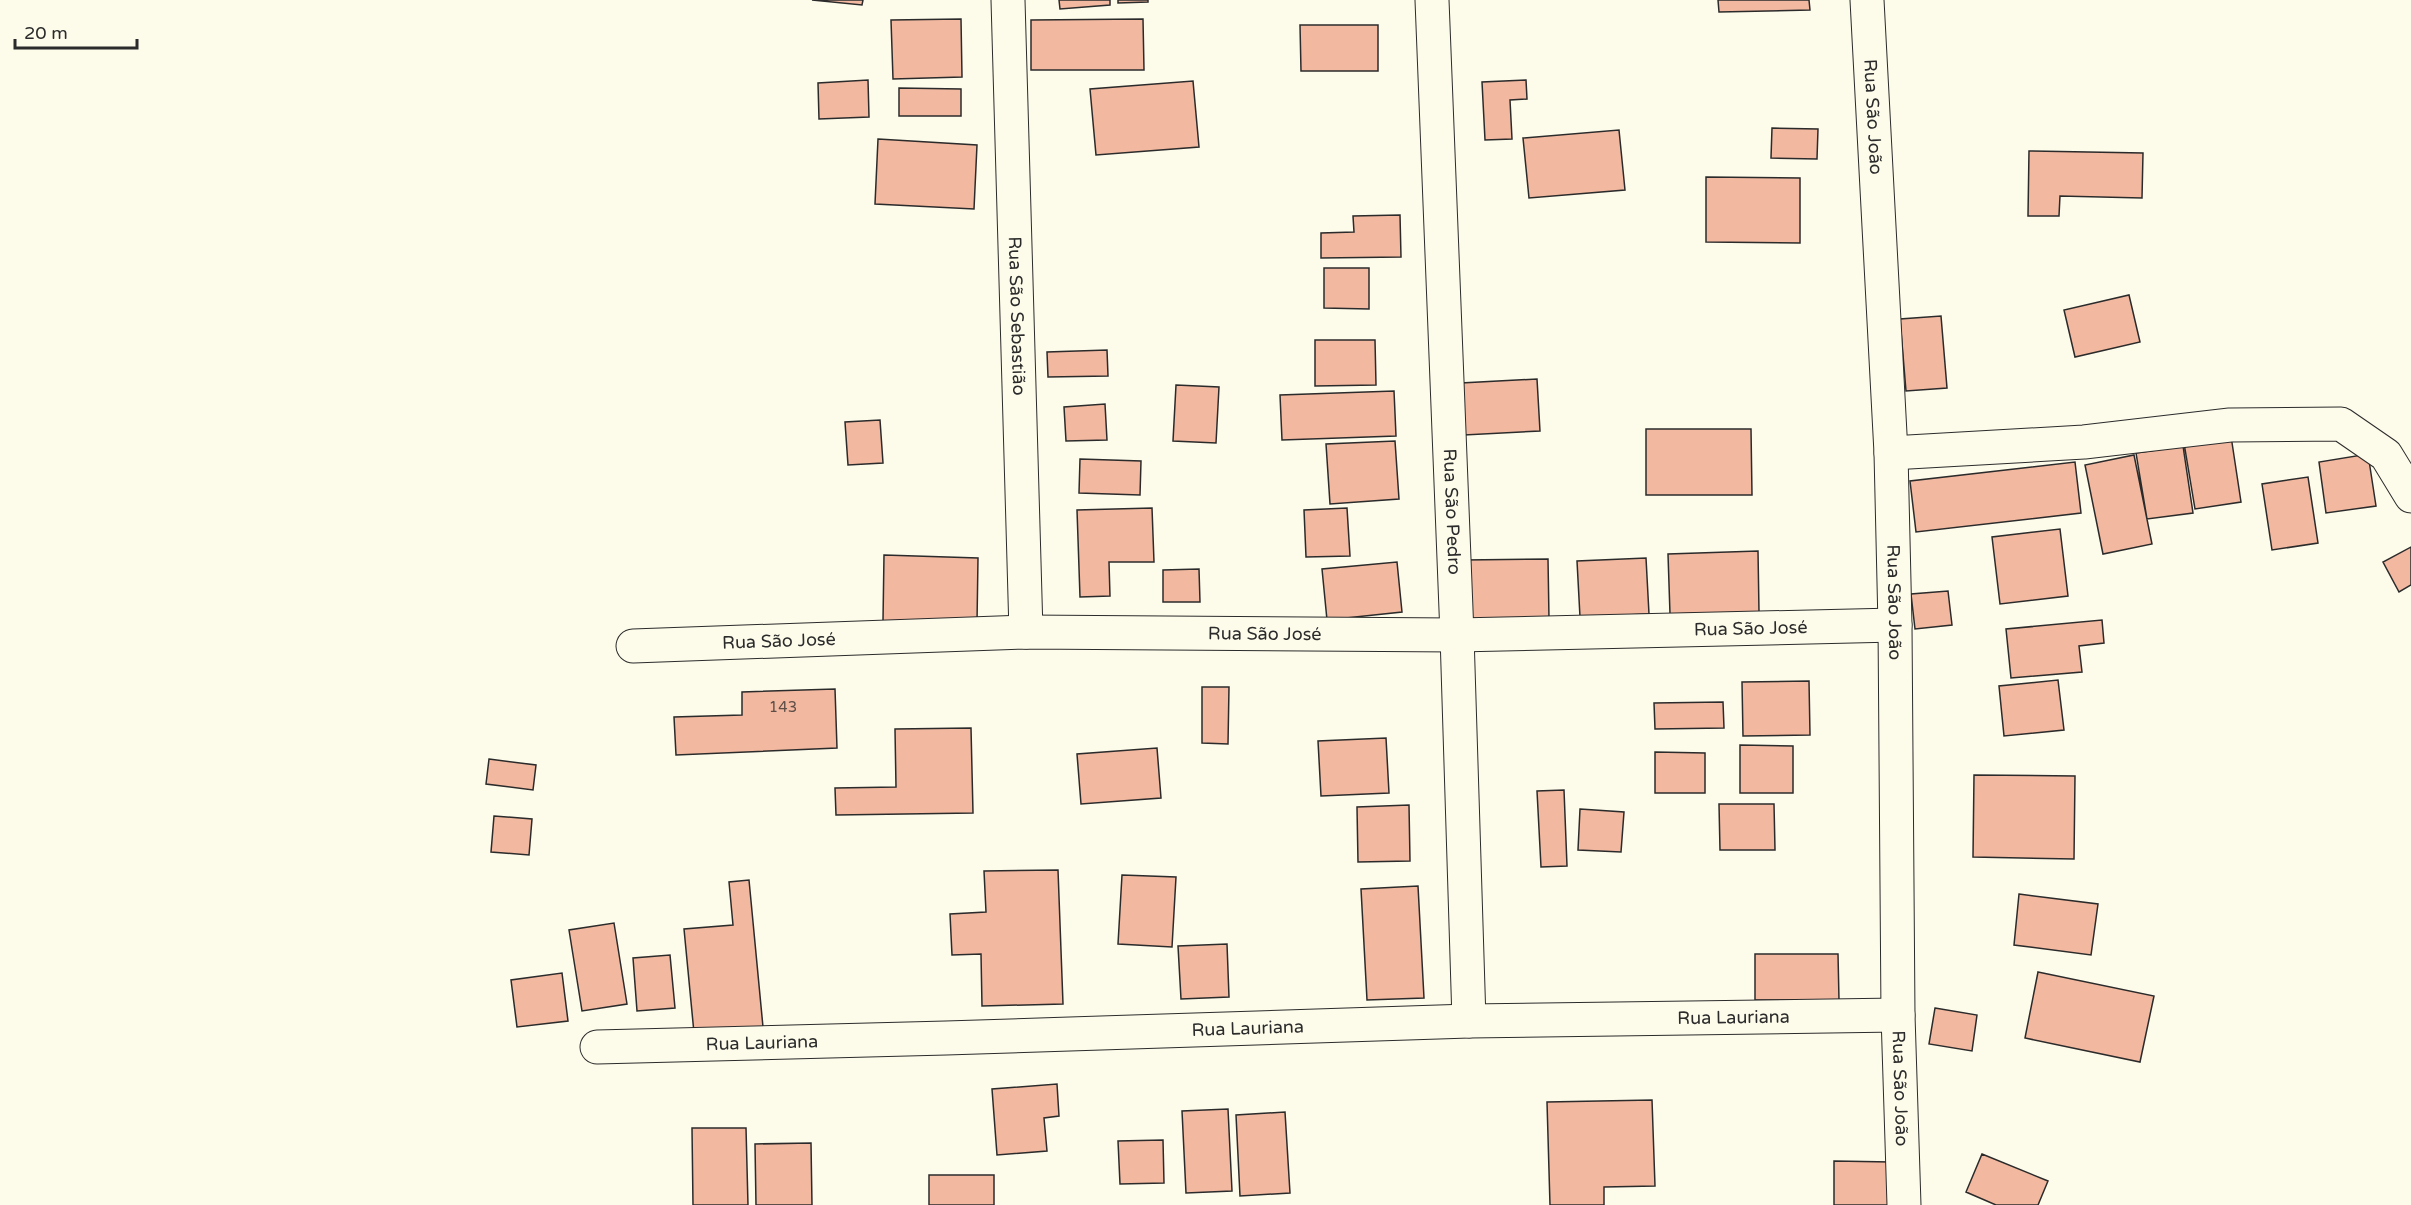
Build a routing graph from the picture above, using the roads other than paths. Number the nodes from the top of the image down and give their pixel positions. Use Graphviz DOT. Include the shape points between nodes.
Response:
graph roads {
  1 [pos="1008,0"];
  2 [pos="1432,0"];
  3 [pos="1867,0"];
  4 [pos="1891,453"];
  5 [pos="2411,496"];
  6 [pos="1895,625"];
  7 [pos="1026,632"];
  8 [pos="1457,635"];
  9 [pos="633,646"];
  10 [pos="1898,1015"];
  11 [pos="1469,1021"];
  12 [pos="597,1047"];
  13 [pos="1904,1205"];
  1 -- 7 [label="street, Rua São Sebastião"];
  2 -- 8 [label="street, Rua São Pedro"];
  3 -- 4 [label="street, Rua São João"];
  4 -- 5 [label="street" via="2084,442 2230,425 2341,424 2386,455"];
  4 -- 6 [label="street, Rua São João"];
  6 -- 8 [label="street, Rua São José"];
  6 -- 10 [label="street, Rua São João"];
  7 -- 8 [label="street, Rua São José"];
  7 -- 9 [label="street, Rua São José"];
  8 -- 11 [label="street, Rua São Pedro"];
  10 -- 11 [label="street, Rua Lauriana"];
  10 -- 13 [label="street, Rua São João"];
  11 -- 12 [label="street, Rua Lauriana"];
}
